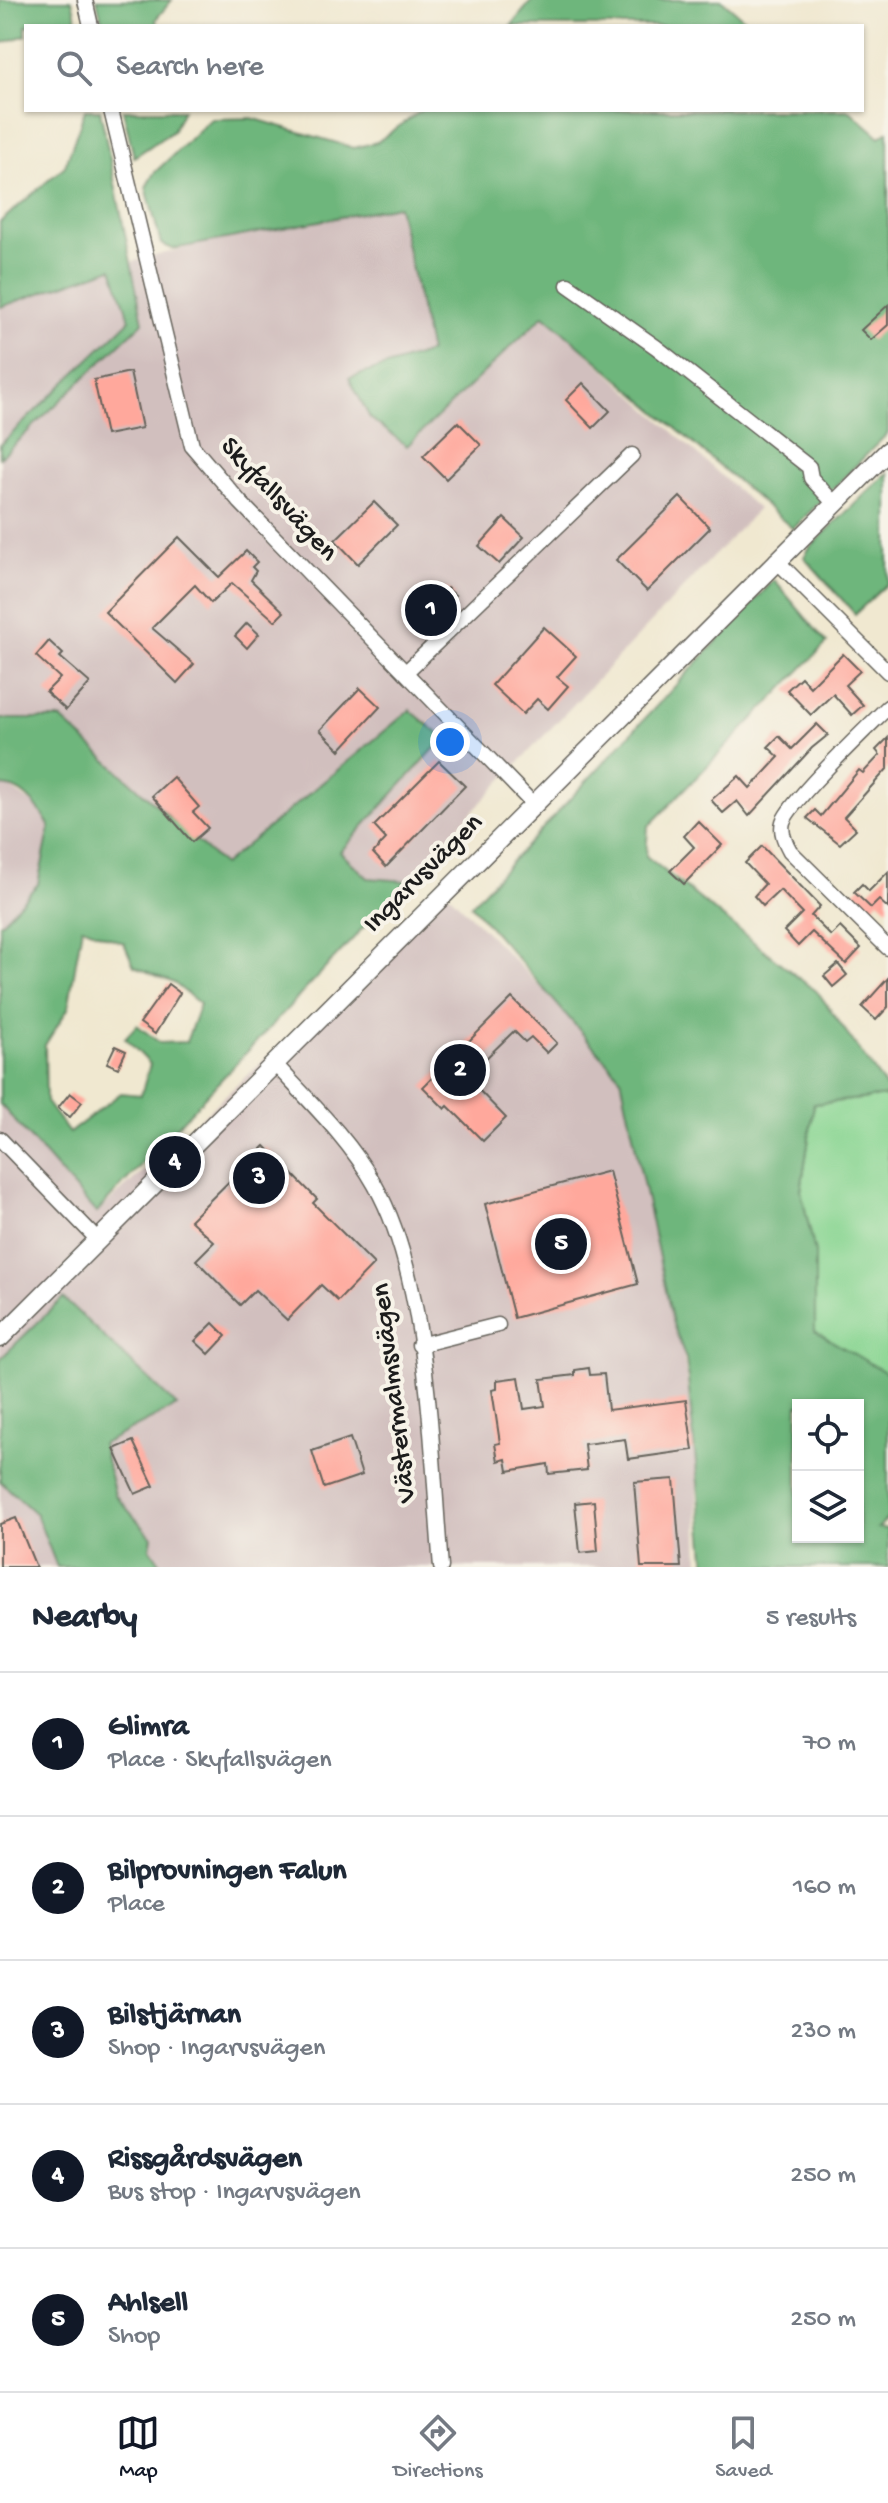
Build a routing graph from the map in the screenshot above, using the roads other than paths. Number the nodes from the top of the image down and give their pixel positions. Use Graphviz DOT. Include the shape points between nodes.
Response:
graph roads {
  1 [pos="85,0"];
  2 [pos="91,24"];
  3 [pos="111,112"];
  4 [pos="568,285"];
  5 [pos="888,451"];
  6 [pos="632,455"];
  7 [pos="834,503"];
  8 [pos="776,560"];
  9 [pos="406,672"];
  10 [pos="888,672"];
  11 [pos="888,707"];
  12 [pos="533,804"];
  13 [pos="888,948"];
  14 [pos="274,1063"];
  15 [pos="0,1139"];
  16 [pos="98,1240"];
  17 [pos="498,1325"];
  18 [pos="0,1338"];
  19 [pos="419,1345"];
  20 [pos="441,1567"];
  1 -- 2 [label="street"];
  3 -- 9 [label="street, Skyfallsvägen" via="192,446"];
  4 -- 7 [label="street" via="809,467 811,478"];
  5 -- 7 [label="street, Ingarvsvägen"];
  6 -- 9 [label="street"];
  7 -- 8 [label="street, Ingarvsvägen"];
  8 -- 10 [label="street"];
  8 -- 12 [label="street, Ingarvsvägen"];
  9 -- 12 [label="street, Skyfallsvägen"];
  11 -- 13 [label="street" via="796,804 782,833 790,851"];
  12 -- 14 [label="street, Ingarvsvägen"];
  14 -- 16 [label="street, Ingarvsvägen"];
  14 -- 19 [label="street, Västermalmsvägen" via="349,1145 377,1187 407,1271"];
  15 -- 16 [label="street"];
  16 -- 18 [label="street, Ingarvsvägen"];
  17 -- 19 [label="street"];
  19 -- 20 [label="street, Västermalmsvägen"];
}
